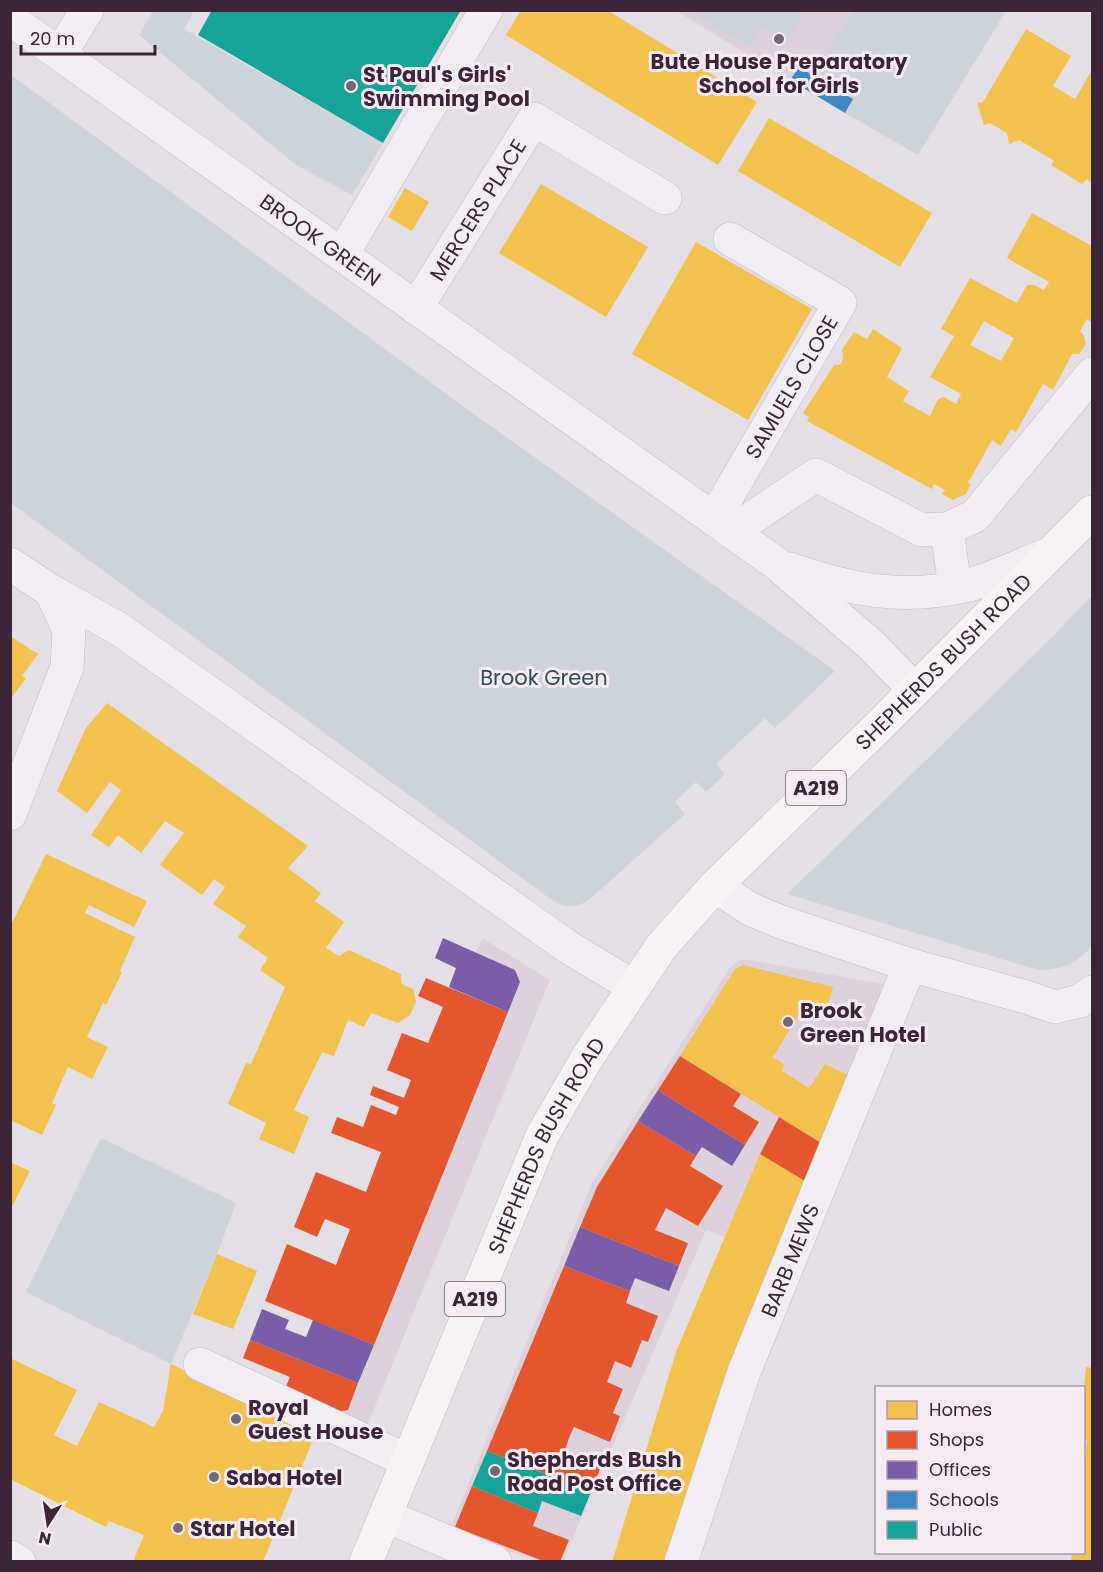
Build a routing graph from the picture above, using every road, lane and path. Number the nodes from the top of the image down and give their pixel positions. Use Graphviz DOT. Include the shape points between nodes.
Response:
graph roads {
  1 [pos="87,10"];
  2 [pos="486,10"];
  3 [pos="10,19"];
  4 [pos="60,54"];
  5 [pos="665,198"];
  6 [pos="730,239"];
  7 [pos="342,255"];
  8 [pos="416,308"];
  9 [pos="1092,374"];
  10 [pos="1092,512"];
  11 [pos="723,525"];
  12 [pos="947,529"];
  13 [pos="1051,553"];
  14 [pos="10,564"];
  15 [pos="777,564"];
  16 [pos="955,588"];
  17 [pos="51,591"];
  18 [pos="915,690"];
  19 [pos="10,814"];
  20 [pos="715,886"];
  21 [pos="910,965"];
  22 [pos="634,987"];
  23 [pos="1092,992"];
  24 [pos="1055,1007"];
  25 [pos="1092,1023"];
  26 [pos="200,1364"];
  27 [pos="408,1461"];
  28 [pos="386,1516"];
  29 [pos="10,1557"];
  30 [pos="19,1562"];
  31 [pos="366,1562"];
  32 [pos="495,1562"];
  33 [pos="681,1562"];
  1 -- 4 [label="street"];
  2 -- 7 [label="street"];
  3 -- 4 [label="street, BROOK GREEN"];
  4 -- 7 [label="street, BROOK GREEN"];
  5 -- 8 [label="street, MERCERS PLACE" via="534,119"];
  6 -- 11 [label="street, SAMUELS CLOSE" via="840,303"];
  7 -- 8 [label="street, BROOK GREEN"];
  8 -- 11 [label="street, BROOK GREEN"];
  9 -- 12 [label="street" via="975,516"];
  10 -- 13 [label="main road, SHEPHERDS BUSH ROAD / A219"];
  11 -- 12 [label="street" via="816,475 922,530"];
  11 -- 15 [label="street, BROOK GREEN"];
  12 -- 16 [label="street"];
  13 -- 16 [label="street, BROOK GREEN"];
  13 -- 18 [label="main road, SHEPHERDS BUSH ROAD / A219"];
  14 -- 17 [label="street"];
  15 -- 16 [label="street, BROOK GREEN" via="843,586 878,591"];
  15 -- 18 [label="street, BROOK GREEN" via="870,644"];
  17 -- 19 [label="street" via="69,630 67,667"];
  17 -- 22 [label="street" via="119,630 568,947"];
  18 -- 20 [label="main road, SHEPHERDS BUSH ROAD / A219"];
  20 -- 21 [label="street" via="763,915"];
  20 -- 22 [label="main road, SHEPHERDS BUSH ROAD / A219" via="676,928"];
  21 -- 24 [label="street"];
  21 -- 33 [label="street, BARB MEWS" via="744,1372"];
  22 -- 27 [label="main road, SHEPHERDS BUSH ROAD / A219" via="542,1136"];
  23 -- 24 [label="street"];
  24 -- 25 [label="street"];
  26 -- 27 [label="street"];
  27 -- 28 [label="main road, SHEPHERDS BUSH ROAD / A219"];
  28 -- 31 [label="main road, SHEPHERDS BUSH ROAD / A219"];
  28 -- 32 [label="street"];
  29 -- 30 [label="street"];
}
